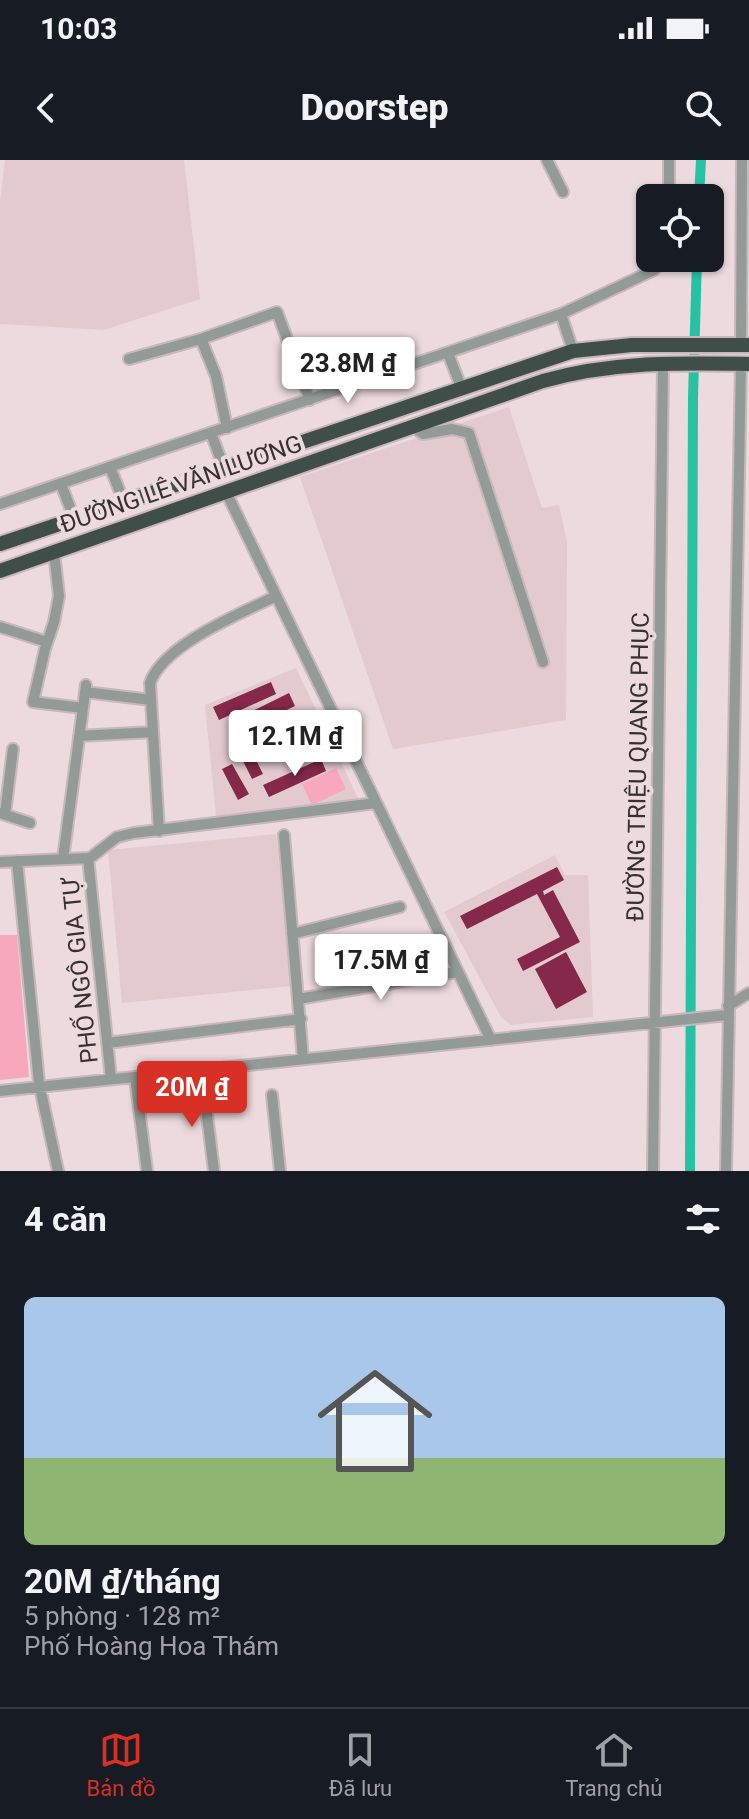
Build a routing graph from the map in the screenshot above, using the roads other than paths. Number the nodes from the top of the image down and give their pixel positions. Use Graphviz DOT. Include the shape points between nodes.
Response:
graph roads {
  1 [pos="547,160"];
  2 [pos="669,160"];
  3 [pos="742,160"];
  4 [pos="669,184"];
  5 [pos="563,192"];
  6 [pos="650,272"];
  7 [pos="561,314"];
  8 [pos="201,339"];
  9 [pos="741,345"];
  10 [pos="573,351"];
  11 [pos="448,353"];
  12 [pos="129,359"];
  13 [pos="668,364"];
  14 [pos="740,364"];
  15 [pos="461,387"];
  16 [pos="310,400"];
  17 [pos="412,426"];
  18 [pos="227,428"];
  19 [pos="211,433"];
  20 [pos="110,467"];
  21 [pos="224,468"];
  22 [pos="61,484"];
  23 [pos="226,492"];
  24 [pos="744,492"];
  25 [pos="124,502"];
  26 [pos="0,504"];
  27 [pos="74,518"];
  28 [pos="0,544"];
  29 [pos="54,553"];
  30 [pos="0,571"];
  31 [pos="737,591"];
  32 [pos="276,596"];
  33 [pos="749,599"];
  34 [pos="0,627"];
  35 [pos="47,642"];
  36 [pos="543,662"];
  37 [pos="151,700"];
  38 [pos="83,708"];
  39 [pos="153,732"];
  40 [pos="79,736"];
  41 [pos="13,749"];
  42 [pos="376,803"];
  43 [pos="2,814"];
  44 [pos="30,823"];
  45 [pos="159,831"];
  46 [pos="284,835"];
  47 [pos="88,858"];
  48 [pos="63,859"];
  49 [pos="17,861"];
  50 [pos="0,862"];
  51 [pos="400,907"];
  52 [pos="292,934"];
  53 [pos="457,972"];
  54 [pos="749,993"];
  55 [pos="298,999"];
  56 [pos="728,1010"];
  57 [pos="301,1019"];
  58 [pos="654,1023"];
  59 [pos="491,1040"];
  60 [pos="107,1043"];
  61 [pos="303,1059"];
  62 [pos="135,1077"];
  63 [pos="111,1079"];
  64 [pos="203,1083"];
  65 [pos="40,1087"];
  66 [pos="0,1091"];
  67 [pos="272,1095"];
  68 [pos="58,1171"];
  69 [pos="147,1171"];
  70 [pos="214,1171"];
  71 [pos="280,1171"];
  72 [pos="653,1171"];
  73 [pos="726,1171"];
  1 -- 5 [label="street"];
  2 -- 4 [label="street"];
  3 -- 9 [label="street"];
  6 -- 7 [label="street"];
  7 -- 10 [label="street"];
  7 -- 11 [label="street"];
  8 -- 12 [label="street"];
  8 -- 16 [label="street" via="277,312"];
  8 -- 18 [label="street" via="216,376"];
  9 -- 10 [label="highway, ĐƯỜNG LÊ VĂN LƯƠNG"];
  10 -- 15 [label="highway, ĐƯỜNG LÊ VĂN LƯƠNG"];
  11 -- 15 [label="street"];
  11 -- 16 [label="street"];
  13 -- 14 [label="highway, ĐƯỜNG LÊ VĂN LƯƠNG"];
  13 -- 17 [label="highway, ĐƯỜNG LÊ VĂN LƯƠNG" via="577,371"];
  13 -- 58 [label="street, ĐƯỜNG TRIỆU QUANG PHỤC"];
  14 -- 24 [label="street"];
  15 -- 21 [label="highway, ĐƯỜNG LÊ VĂN LƯƠNG"];
  16 -- 18 [label="street"];
  17 -- 23 [label="highway, ĐƯỜNG LÊ VĂN LƯƠNG"];
  17 -- 36 [label="street" via="423,434 452,429 469,433"];
  18 -- 19 [label="street"];
  19 -- 20 [label="street"];
  19 -- 21 [label="street"];
  20 -- 22 [label="street"];
  20 -- 25 [label="street"];
  21 -- 25 [label="highway, ĐƯỜNG LÊ VĂN LƯƠNG"];
  22 -- 26 [label="street"];
  22 -- 27 [label="street"];
  23 -- 29 [label="highway, ĐƯỜNG LÊ VĂN LƯƠNG"];
  23 -- 32 [label="street"];
  24 -- 31 [label="street"];
  25 -- 27 [label="highway, ĐƯỜNG LÊ VĂN LƯƠNG"];
  27 -- 28 [label="highway, ĐƯỜNG LÊ VĂN LƯƠNG"];
  29 -- 30 [label="highway, ĐƯỜNG LÊ VĂN LƯƠNG"];
  29 -- 35 [label="street" via="59,596"];
  31 -- 33 [label="street"];
  31 -- 56 [label="street"];
  32 -- 37 [label="street" via="163,661 150,683"];
  32 -- 42 [label="street"];
  34 -- 35 [label="street"];
  35 -- 38 [label="street" via="33,702"];
  37 -- 38 [label="street" via="85,689"];
  37 -- 39 [label="street"];
  38 -- 40 [label="street"];
  39 -- 40 [label="street"];
  39 -- 45 [label="street"];
  40 -- 48 [label="street"];
  41 -- 43 [label="street"];
  42 -- 45 [label="street"];
  42 -- 53 [label="street"];
  43 -- 44 [label="street"];
  45 -- 47 [label="street" via="117,837"];
  46 -- 52 [label="street"];
  47 -- 48 [label="street"];
  47 -- 60 [label="street, PHỐ NGÔ GIA TỰ"];
  48 -- 49 [label="street"];
  49 -- 50 [label="street"];
  49 -- 65 [label="street"];
  51 -- 52 [label="street"];
  52 -- 55 [label="street"];
  53 -- 55 [label="street"];
  53 -- 59 [label="street"];
  54 -- 56 [label="street"];
  55 -- 57 [label="street"];
  56 -- 58 [label="street"];
  56 -- 73 [label="street"];
  57 -- 60 [label="street"];
  57 -- 61 [label="street"];
  58 -- 59 [label="street"];
  58 -- 72 [label="street, ĐƯỜNG TRIỆU QUANG PHỤC"];
  59 -- 61 [label="street"];
  60 -- 63 [label="street, PHỐ NGÔ GIA TỰ"];
  61 -- 62 [label="street"];
  62 -- 63 [label="street"];
  62 -- 69 [label="street"];
  63 -- 65 [label="street"];
  64 -- 70 [label="street"];
  65 -- 66 [label="street"];
  65 -- 68 [label="street"];
  67 -- 71 [label="street"];
}
